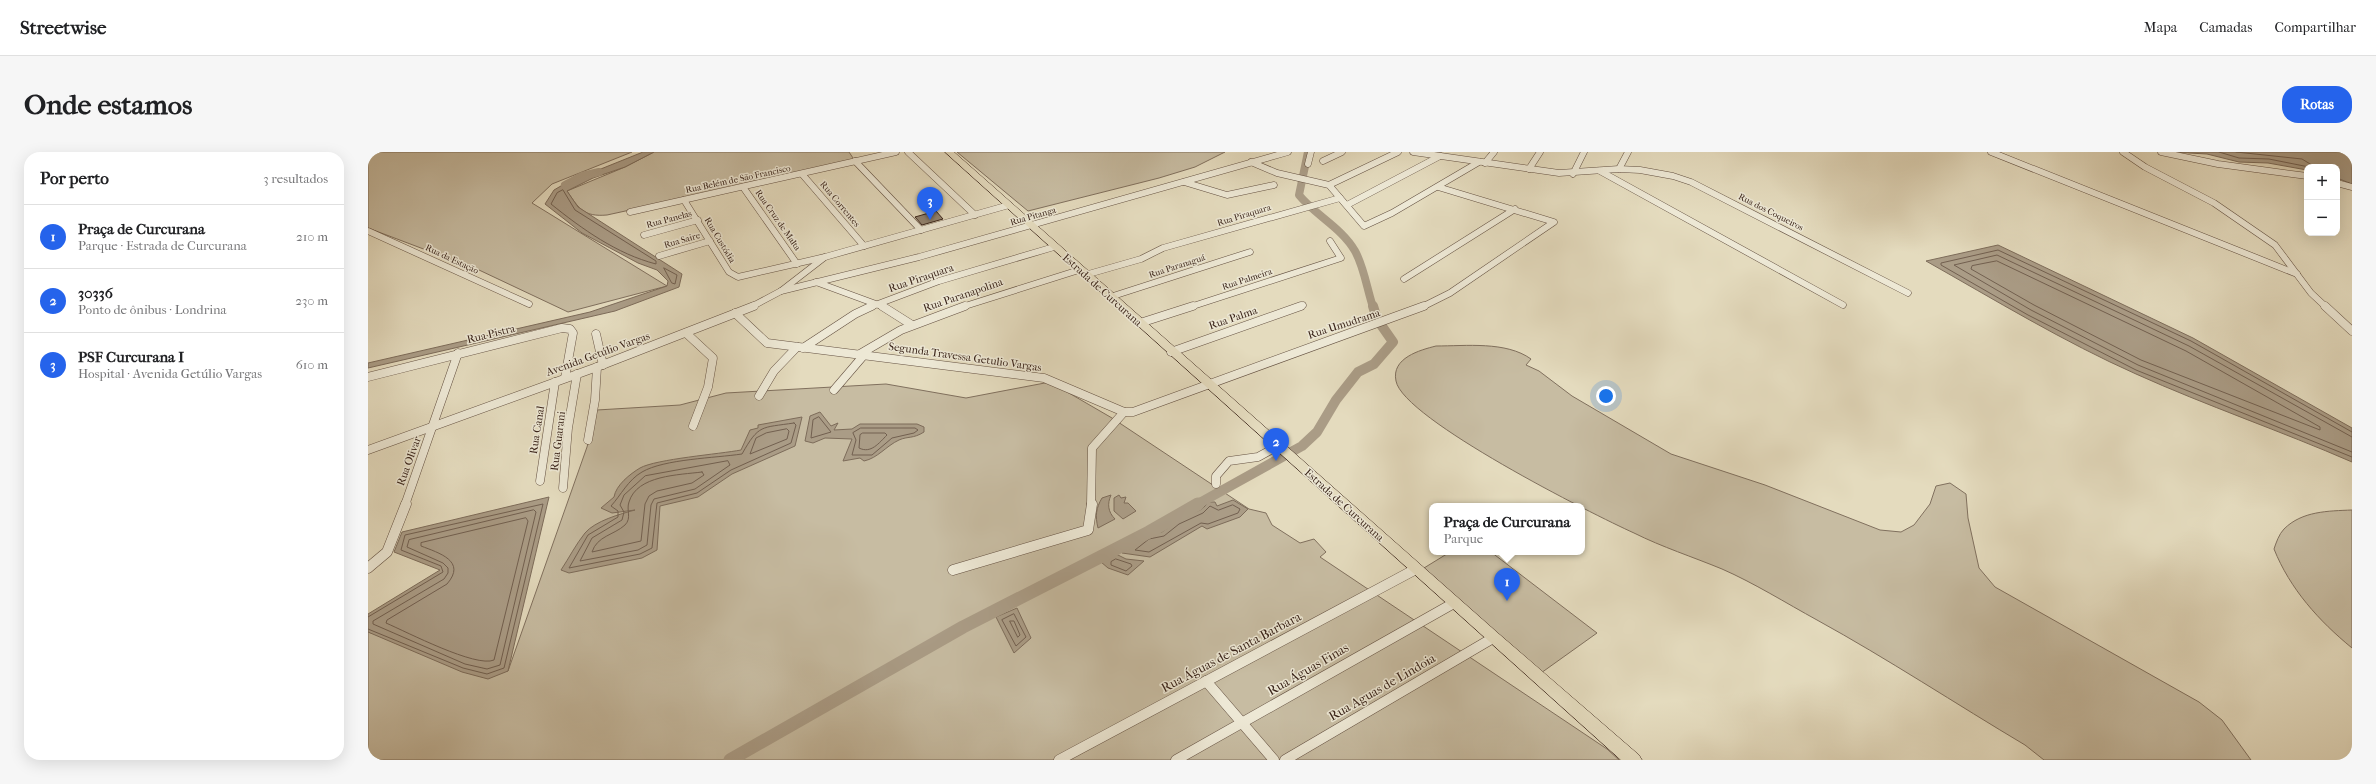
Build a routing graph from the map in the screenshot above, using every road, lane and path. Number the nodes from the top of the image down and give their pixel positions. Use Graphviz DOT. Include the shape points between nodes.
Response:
graph roads {
  1 [pos="896,152"];
  2 [pos="908,152"];
  3 [pos="949,152"];
  4 [pos="1288,152"];
  5 [pos="1311,152"];
  6 [pos="1342,152"];
  7 [pos="1398,152"];
  8 [pos="1413,152"];
  9 [pos="1453,152"];
  10 [pos="1494,152"];
  11 [pos="1540,152"];
  12 [pos="1584,152"];
  13 [pos="1628,152"];
  14 [pos="1991,152"];
  15 [pos="2123,152"];
  16 [pos="2161,152"];
  17 [pos="1440,156"];
  18 [pos="1449,157"];
  19 [pos="855,161"];
  20 [pos="1323,161"];
  21 [pos="1251,162"];
  22 [pos="1482,163"];
  23 [pos="1308,164"];
  24 [pos="1619,169"];
  25 [pos="1529,170"];
  26 [pos="1599,170"];
  27 [pos="802,174"];
  28 [pos="1573,174"];
  29 [pos="2304,176"];
  30 [pos="1184,182"];
  31 [pos="2340,184"];
  32 [pos="1274,185"];
  33 [pos="1329,185"];
  34 [pos="743,187"];
  35 [pos="1438,187"];
  36 [pos="2352,187"];
  37 [pos="1340,198"];
  38 [pos="684,200"];
  39 [pos="1347,205"];
  40 [pos="1009,206"];
  41 [pos="1515,209"];
  42 [pos="630,212"];
  43 [pos="975,215"];
  44 [pos="698,220"];
  45 [pos="1031,226"];
  46 [pos="921,230"];
  47 [pos="368,231"];
  48 [pos="644,235"];
  49 [pos="710,241"];
  50 [pos="1330,241"];
  51 [pos="864,246"];
  52 [pos="1054,247"];
  53 [pos="1250,252"];
  54 [pos="659,256"];
  55 [pos="825,257"];
  56 [pos="797,264"];
  57 [pos="1082,272"];
  58 [pos="2297,274"];
  59 [pos="748,276"];
  60 [pos="1404,279"];
  61 [pos="815,282"];
  62 [pos="781,291"];
  63 [pos="1908,293"];
  64 [pos="1110,297"];
  65 [pos="878,303"];
  66 [pos="529,304"];
  67 [pos="1303,305"];
  68 [pos="1843,305"];
  69 [pos="735,313"];
  70 [pos="1140,323"];
  71 [pos="912,325"];
  72 [pos="2352,332"];
  73 [pos="596,334"];
  74 [pos="686,334"];
  75 [pos="800,347"];
  76 [pos="1171,352"];
  77 [pos="458,353"];
  78 [pos="862,354"];
  79 [pos="600,366"];
  80 [pos="577,374"];
  81 [pos="368,377"];
  82 [pos="565,378"];
  83 [pos="555,382"];
  84 [pos="1209,383"];
  85 [pos="834,390"];
  86 [pos="759,396"];
  87 [pos="1124,412"];
  88 [pos="434,426"];
  89 [pos="693,426"];
  90 [pos="588,440"];
  91 [pos="1280,448"];
  92 [pos="368,450"];
  93 [pos="540,481"];
  94 [pos="1216,484"];
  95 [pos="563,488"];
  96 [pos="368,568"];
  97 [pos="1416,569"];
  98 [pos="953,570"];
  99 [pos="1454,603"];
  100 [pos="1493,638"];
  101 [pos="1206,681"];
  102 [pos="1241,723"];
  103 [pos="1059,760"];
  104 [pos="1176,760"];
  105 [pos="1274,760"];
  106 [pos="1284,760"];
  107 [pos="1633,760"];
  1 -- 19 [label="street, Rua Belém de São Francisco"];
  2 -- 43 [label="street"];
  3 -- 40 [label="main road, Estrada de Curcurana"];
  4 -- 21 [label="street, Rua Pitanga"];
  5 -- 23 [label="street"];
  6 -- 20 [label="street"];
  7 -- 33 [label="street"];
  8 -- 17 [label="street, Rua dos Coqueiros"];
  9 -- 18 [label="street"];
  10 -- 22 [label="street"];
  11 -- 25 [label="street"];
  12 -- 28 [label="street"];
  13 -- 24 [label="street"];
  14 -- 58 [label="street"];
  15 -- 58 [label="street" via="2145,167 2214,202 2275,245"];
  16 -- 29 [label="street" via="2218,164"];
  17 -- 18 [label="street, Rua dos Coqueiros"];
  17 -- 39 [label="street"];
  18 -- 22 [label="street, Rua dos Coqueiros"];
  19 -- 27 [label="street, Rua Belém de São Francisco"];
  19 -- 46 [label="street"];
  21 -- 30 [label="street, Rua Pitanga"];
  21 -- 33 [label="street" via="1277,173"];
  22 -- 25 [label="street, Rua dos Coqueiros"];
  22 -- 35 [label="street"];
  24 -- 26 [label="street, Rua dos Coqueiros"];
  24 -- 63 [label="street, Rua dos Coqueiros" via="1659,173 1691,182"];
  25 -- 28 [label="street, Rua dos Coqueiros"];
  26 -- 28 [label="street, Rua dos Coqueiros"];
  26 -- 68 [label="street"];
  27 -- 34 [label="street, Rua Belém de São Francisco"];
  27 -- 51 [label="street, Rua Correntes"];
  30 -- 32 [label="street, Rua Piraquara" via="1227,194"];
  30 -- 45 [label="street, Rua Pitanga"];
  31 -- 36 [label="street"];
  33 -- 37 [label="street"];
  34 -- 38 [label="street, Rua Belém de São Francisco"];
  34 -- 56 [label="street, Rua Cruz de Malta"];
  35 -- 39 [label="street" via="1366,226"];
  35 -- 41 [label="street"];
  37 -- 39 [label="street"];
  37 -- 57 [label="street, Rua Piraquara" via="1163,248 1141,259"];
  38 -- 42 [label="street, Rua Belém de São Francisco"];
  38 -- 44 [label="street, Rua Custódia"];
  40 -- 43 [label="street, Avenida Getúlio Vargas"];
  40 -- 45 [label="main road, Estrada de Curcurana"];
  41 -- 60 [label="street"];
  41 -- 84 [label="street, Rua Umudrama" via="1554,222 1450,293 1387,322"];
  43 -- 46 [label="street, Avenida Getúlio Vargas"];
  44 -- 48 [label="street, Rua Panelas"];
  44 -- 49 [label="street, Rua Custódia"];
  45 -- 52 [label="main road, Estrada de Curcurana"];
  45 -- 61 [label="street, Rua Pitanga" via="874,269"];
  46 -- 51 [label="street, Avenida Getúlio Vargas"];
  47 -- 66 [label="street, Rua da Estação"];
  49 -- 54 [label="street, Rua Saire"];
  49 -- 59 [label="street, Rua Custódia" via="732,275"];
  50 -- 70 [label="street, Rua Palmeira" via="1341,258"];
  51 -- 55 [label="street, Avenida Getúlio Vargas"];
  52 -- 57 [label="main road, Estrada de Curcurana"];
  52 -- 65 [label="street, Rua Piraquara" via="939,281"];
  53 -- 64 [label="street, Rua Paranaguá"];
  55 -- 56 [label="street, Avenida Getúlio Vargas"];
  55 -- 62 [label="street, Avenida Getúlio Vargas"];
  56 -- 59 [label="street, Avenida Getúlio Vargas"];
  57 -- 64 [label="main road, Estrada de Curcurana"];
  57 -- 71 [label="street, Rua Paranapolina" via="982,299"];
  58 -- 72 [label="street" via="2311,293"];
  61 -- 62 [label="street, Rua Pitanga"];
  61 -- 65 [label="street"];
  62 -- 69 [label="street, Avenida Getúlio Vargas" via="761,304"];
  64 -- 70 [label="main road, Estrada de Curcurana"];
  65 -- 71 [label="street"];
  65 -- 75 [label="street, Rua Piraquara"];
  67 -- 76 [label="street, Rua Palma"];
  69 -- 74 [label="street, Avenida Getúlio Vargas"];
  69 -- 75 [label="street, Segunda Travessa Getulio Vargas" via="767,343"];
  70 -- 76 [label="main road, Estrada de Curcurana"];
  71 -- 78 [label="street, Rua Paranapolina" via="886,337"];
  73 -- 79 [label="street"];
  74 -- 79 [label="street, Avenida Getúlio Vargas"];
  74 -- 89 [label="street" via="713,358 708,387"];
  75 -- 78 [label="street, Segunda Travessa Getulio Vargas"];
  75 -- 86 [label="street" via="774,371"];
  76 -- 84 [label="main road, Estrada de Curcurana"];
  77 -- 81 [label="street, Rua Pistra"];
  77 -- 82 [label="street, Rua Pistra" via="552,330 570,329 573,333"];
  77 -- 88 [label="street, Rua Olivar"];
  78 -- 85 [label="street, Rua Paranapolina"];
  78 -- 87 [label="street, Segunda Travessa Getulio Vargas" via="1044,378"];
  79 -- 80 [label="street, Avenida Getúlio Vargas"];
  79 -- 90 [label="street"];
  80 -- 82 [label="street, Avenida Getúlio Vargas"];
  80 -- 95 [label="street, Rua Guarani" via="568,428"];
  82 -- 83 [label="street, Avenida Getúlio Vargas"];
  83 -- 88 [label="street, Avenida Getúlio Vargas"];
  83 -- 93 [label="street, Rua Canal"];
  84 -- 87 [label="street, Rua Umudrama" via="1133,412"];
  84 -- 91 [label="main road, Estrada de Curcurana"];
  87 -- 98 [label="street" via="1092,448 1094,484 1088,530"];
  88 -- 92 [label="street, Avenida Getúlio Vargas"];
  88 -- 96 [label="street, Rua Olivar" via="387,552"];
  91 -- 94 [label="street" via="1258,457 1229,461 1216,476"];
  91 -- 97 [label="main road, Estrada de Curcurana"];
  97 -- 99 [label="main road, Estrada de Curcurana"];
  97 -- 101 [label="street, Rua Águas de Santa Barbara"];
  99 -- 100 [label="main road, Estrada de Curcurana"];
  99 -- 102 [label="street, Rua Águas Finas"];
  100 -- 106 [label="street, Rua Aguas de Lindoia"];
  100 -- 107 [label="main road, Estrada de Curcurana"];
  101 -- 102 [label="street"];
  101 -- 103 [label="street, Rua Águas de Santa Barbara"];
  102 -- 104 [label="street, Rua Águas Finas"];
  102 -- 105 [label="street"];
}
